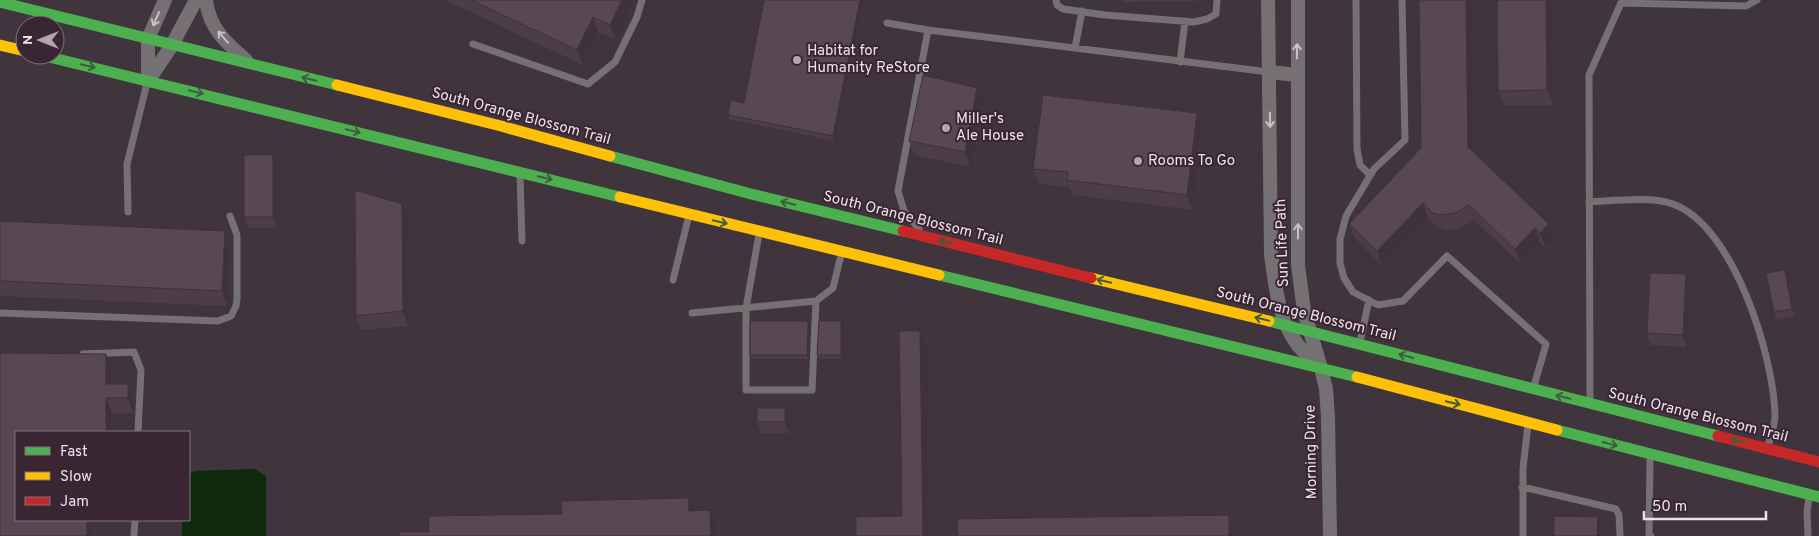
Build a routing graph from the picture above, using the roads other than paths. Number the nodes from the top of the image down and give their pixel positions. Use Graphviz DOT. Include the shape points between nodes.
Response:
graph roads {
  1 [pos="165,0"];
  2 [pos="196,0"];
  3 [pos="206,0"];
  4 [pos="642,0"];
  5 [pos="1056,0"];
  6 [pos="1216,0"];
  7 [pos="1268,0"];
  8 [pos="1298,0"];
  9 [pos="1356,0"];
  10 [pos="1402,0"];
  11 [pos="1757,0"];
  12 [pos="0,2"];
  13 [pos="1082,11"];
  14 [pos="1185,21"];
  15 [pos="887,23"];
  16 [pos="928,30"];
  17 [pos="148,39"];
  18 [pos="473,44"];
  19 [pos="0,45"];
  20 [pos="172,45"];
  21 [pos="1075,48"];
  22 [pos="15,49"];
  23 [pos="65,61"];
  24 [pos="1180,62"];
  25 [pos="253,65"];
  26 [pos="1269,72"];
  27 [pos="1297,75"];
  28 [pos="148,81"];
  29 [pos="520,172"];
  30 [pos="1370,175"];
  31 [pos="1589,202"];
  32 [pos="128,212"];
  33 [pos="689,214"];
  34 [pos="230,216"];
  35 [pos="759,232"];
  36 [pos="925,237"];
  37 [pos="522,241"];
  38 [pos="842,252"];
  39 [pos="673,280"];
  40 [pos="1369,300"];
  41 [pos="816,301"];
  42 [pos="746,308"];
  43 [pos="0,313"];
  44 [pos="692,313"];
  45 [pos="1286,325"];
  46 [pos="1309,331"];
  47 [pos="1359,344"];
  48 [pos="77,354"];
  49 [pos="1322,368"];
  50 [pos="1533,389"];
  51 [pos="1590,404"];
  52 [pos="1529,422"];
  53 [pos="138,431"];
  54 [pos="1767,449"];
  55 [pos="1650,455"];
  56 [pos="1819,462"];
  57 [pos="1522,486"];
  58 [pos="1814,496"];
  59 [pos="135,521"];
  60 [pos="134,536"];
  61 [pos="1330,536"];
  62 [pos="1523,536"];
  63 [pos="1620,536"];
  64 [pos="1650,536"];
  65 [pos="1808,536"];
  1 -- 17 [label="street, one-way"];
  2 -- 20 [label="street"];
  25 -- 3 [label="street, one-way" via="231,47 213,25"];
  4 -- 18 [label="lane" via="616,62 588,84"];
  5 -- 13 [label="lane" via="1063,9"];
  6 -- 14 [label="lane" via="1216,14 1194,22"];
  7 -- 26 [label="street, Sun Life Path"];
  27 -- 8 [label="street, Sun Life Path, one-way"];
  9 -- 30 [label="lane" via="1357,149 1360,165"];
  10 -- 30 [label="lane" via="1405,140"];
  11 -- 31 [label="lane" via="1746,6 1621,3 1589,75"];
  12 -- 17 [label="main road, South Orange Blossom Trail"];
  13 -- 14 [label="lane"];
  13 -- 21 [label="lane"];
  14 -- 24 [label="lane"];
  15 -- 16 [label="lane"];
  16 -- 21 [label="lane"];
  16 -- 36 [label="lane" via="898,191 904,211"];
  17 -- 20 [label="main road, South Orange Blossom Trail"];
  17 -- 28 [label="street"];
  19 -- 22 [label="main road"];
  20 -- 25 [label="main road, South Orange Blossom Trail"];
  20 -- 28 [label="street"];
  21 -- 24 [label="lane"];
  23 -- 28 [label="main road, one-way"];
  24 -- 26 [label="lane"];
  36 -- 25 [label="main road, South Orange Blossom Trail, one-way"];
  26 -- 27 [label="street"];
  26 -- 45 [label="street, Sun Life Path, one-way" via="1271,254"];
  46 -- 27 [label="street, Sun Life Path, one-way" via="1298,264"];
  28 -- 29 [label="main road, one-way"];
  28 -- 32 [label="lane" via="127,164"];
  29 -- 33 [label="main road, one-way"];
  29 -- 37 [label="lane"];
  30 -- 40 [label="lane" via="1346,216 1340,239 1344,278 1353,292"];
  31 -- 51 [label="lane"];
  31 -- 54 [label="lane" via="1662,201 1689,213 1708,229 1747,294 1766,357 1775,418"];
  33 -- 35 [label="main road, one-way"];
  33 -- 39 [label="lane"];
  34 -- 43 [label="lane" via="237,235 237,298 230,316 218,321"];
  35 -- 38 [label="main road"];
  35 -- 42 [label="lane"];
  45 -- 36 [label="main road, South Orange Blossom Trail, one-way"];
  38 -- 41 [label="lane" via="833,288"];
  38 -- 49 [label="main road"];
  40 -- 47 [label="lane"];
  40 -- 50 [label="lane" via="1378,305 1403,301 1447,256 1546,344"];
  41 -- 42 [label="lane"];
  41 -- 42 [label="lane" via="812,390 746,390"];
  42 -- 44 [label="lane"];
  45 -- 46 [label="main road, South Orange Blossom Trail"];
  45 -- 49 [label="street, Sun Life Path" via="1298,344"];
  46 -- 47 [label="main road, South Orange Blossom Trail"];
  46 -- 49 [label="street, Sun Life Path"];
  50 -- 47 [label="main road, South Orange Blossom Trail, one-way"];
  48 -- 53 [label="lane" via="134,352 141,370"];
  49 -- 52 [label="main road, one-way"];
  49 -- 61 [label="street, Morning Drive" via="1328,417"];
  51 -- 50 [label="main road, South Orange Blossom Trail, one-way"];
  54 -- 51 [label="main road, South Orange Blossom Trail, one-way"];
  52 -- 55 [label="main road, one-way"];
  52 -- 57 [label="lane"];
  54 -- 56 [label="main road, South Orange Blossom Trail"];
  55 -- 58 [label="main road"];
  55 -- 64 [label="lane"];
  57 -- 62 [label="lane"];
  57 -- 63 [label="lane" via="1616,509 1620,515"];
  58 -- 65 [label="lane" via="1807,512"];
  59 -- 60 [label="lane"];
}
